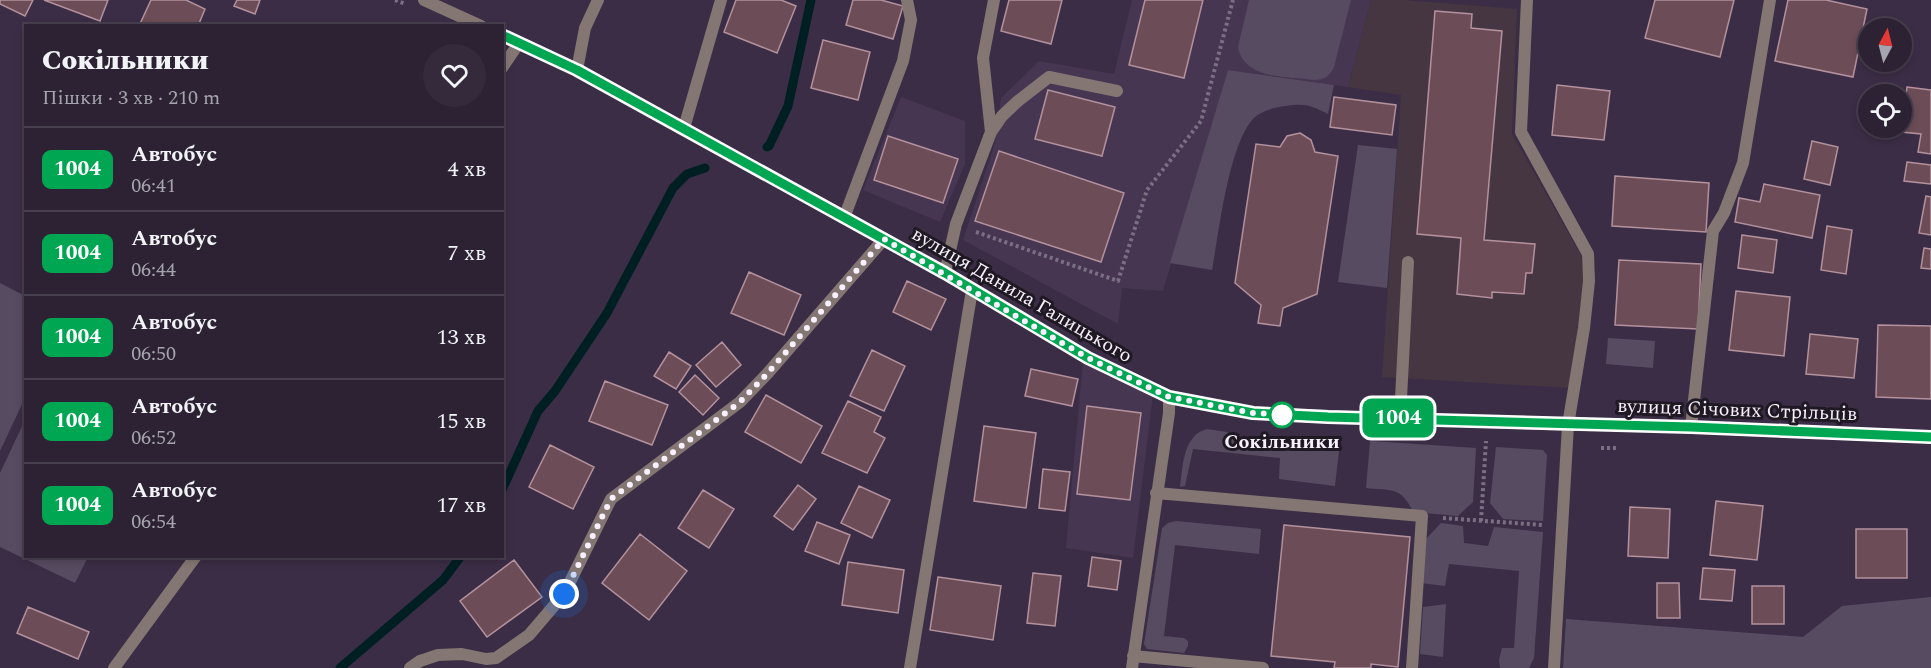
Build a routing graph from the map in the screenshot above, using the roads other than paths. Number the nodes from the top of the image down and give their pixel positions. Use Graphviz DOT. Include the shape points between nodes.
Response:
graph roads {
  1 [pos="598,0"];
  2 [pos="721,0"];
  3 [pos="907,0"];
  4 [pos="994,0"];
  5 [pos="1527,0"];
  6 [pos="1770,0"];
  7 [pos="432,2"];
  8 [pos="477,24"];
  9 [pos="504,36"];
  10 [pos="519,43"];
  11 [pos="504,65"];
  12 [pos="577,70"];
  13 [pos="1117,91"];
  14 [pos="684,128"];
  15 [pos="991,132"];
  16 [pos="844,218"];
  17 [pos="884,239"];
  18 [pos="1408,262"];
  19 [pos="945,273"];
  20 [pos="972,290"];
  21 [pos="1169,397"];
  22 [pos="1400,418"];
  23 [pos="1568,425"];
  24 [pos="1691,427"];
  25 [pos="1931,437"];
  26 [pos="1156,493"];
  27 [pos="195,558"];
  28 [pos="1132,662"];
  29 [pos="114,668"];
  30 [pos="410,668"];
  31 [pos="910,668"];
  32 [pos="1263,668"];
  33 [pos="1412,668"];
  34 [pos="1554,668"];
  1 -- 12 [label="street" via="585,28"];
  2 -- 14 [label="street"];
  3 -- 16 [label="street" via="911,20 903,61"];
  4 -- 15 [label="street" via="983,58"];
  5 -- 23 [label="street" via="1521,132 1588,254 1584,328"];
  6 -- 24 [label="street" via="1743,163 1713,231"];
  7 -- 8 [label="street"];
  9 -- 10 [label="street, вулиця Данила Галицького"];
  10 -- 11 [label="street"];
  10 -- 12 [label="street, вулиця Данила Галицького"];
  12 -- 14 [label="street, вулиця Данила Галицького"];
  13 -- 15 [label="street" via="1049,76 1002,116"];
  14 -- 16 [label="street, вулиця Данила Галицького"];
  15 -- 19 [label="street" via="956,224"];
  16 -- 17 [label="street, вулиця Данила Галицького"];
  17 -- 19 [label="street, вулиця Данила Галицького"];
  17 -- 30 [label="street" via="740,402 611,499 564,594 530,635 496,658 438,655"];
  18 -- 22 [label="street"];
  19 -- 20 [label="street, вулиця Данила Галицького"];
  20 -- 21 [label="street, вулиця Данила Галицького" via="1088,358"];
  20 -- 31 [label="street"];
  21 -- 22 [label="street, вулиця Данила Галицького" via="1253,413"];
  21 -- 26 [label="street"];
  22 -- 23 [label="street, вулиця Данила Галицького"];
  23 -- 24 [label="street, вулиця Січових Стрільців"];
  23 -- 34 [label="street"];
  24 -- 25 [label="street, вулиця Січових Стрільців"];
  26 -- 28 [label="street"];
  26 -- 33 [label="street" via="1422,516"];
  27 -- 29 [label="street"];
  28 -- 32 [label="street"];
}
